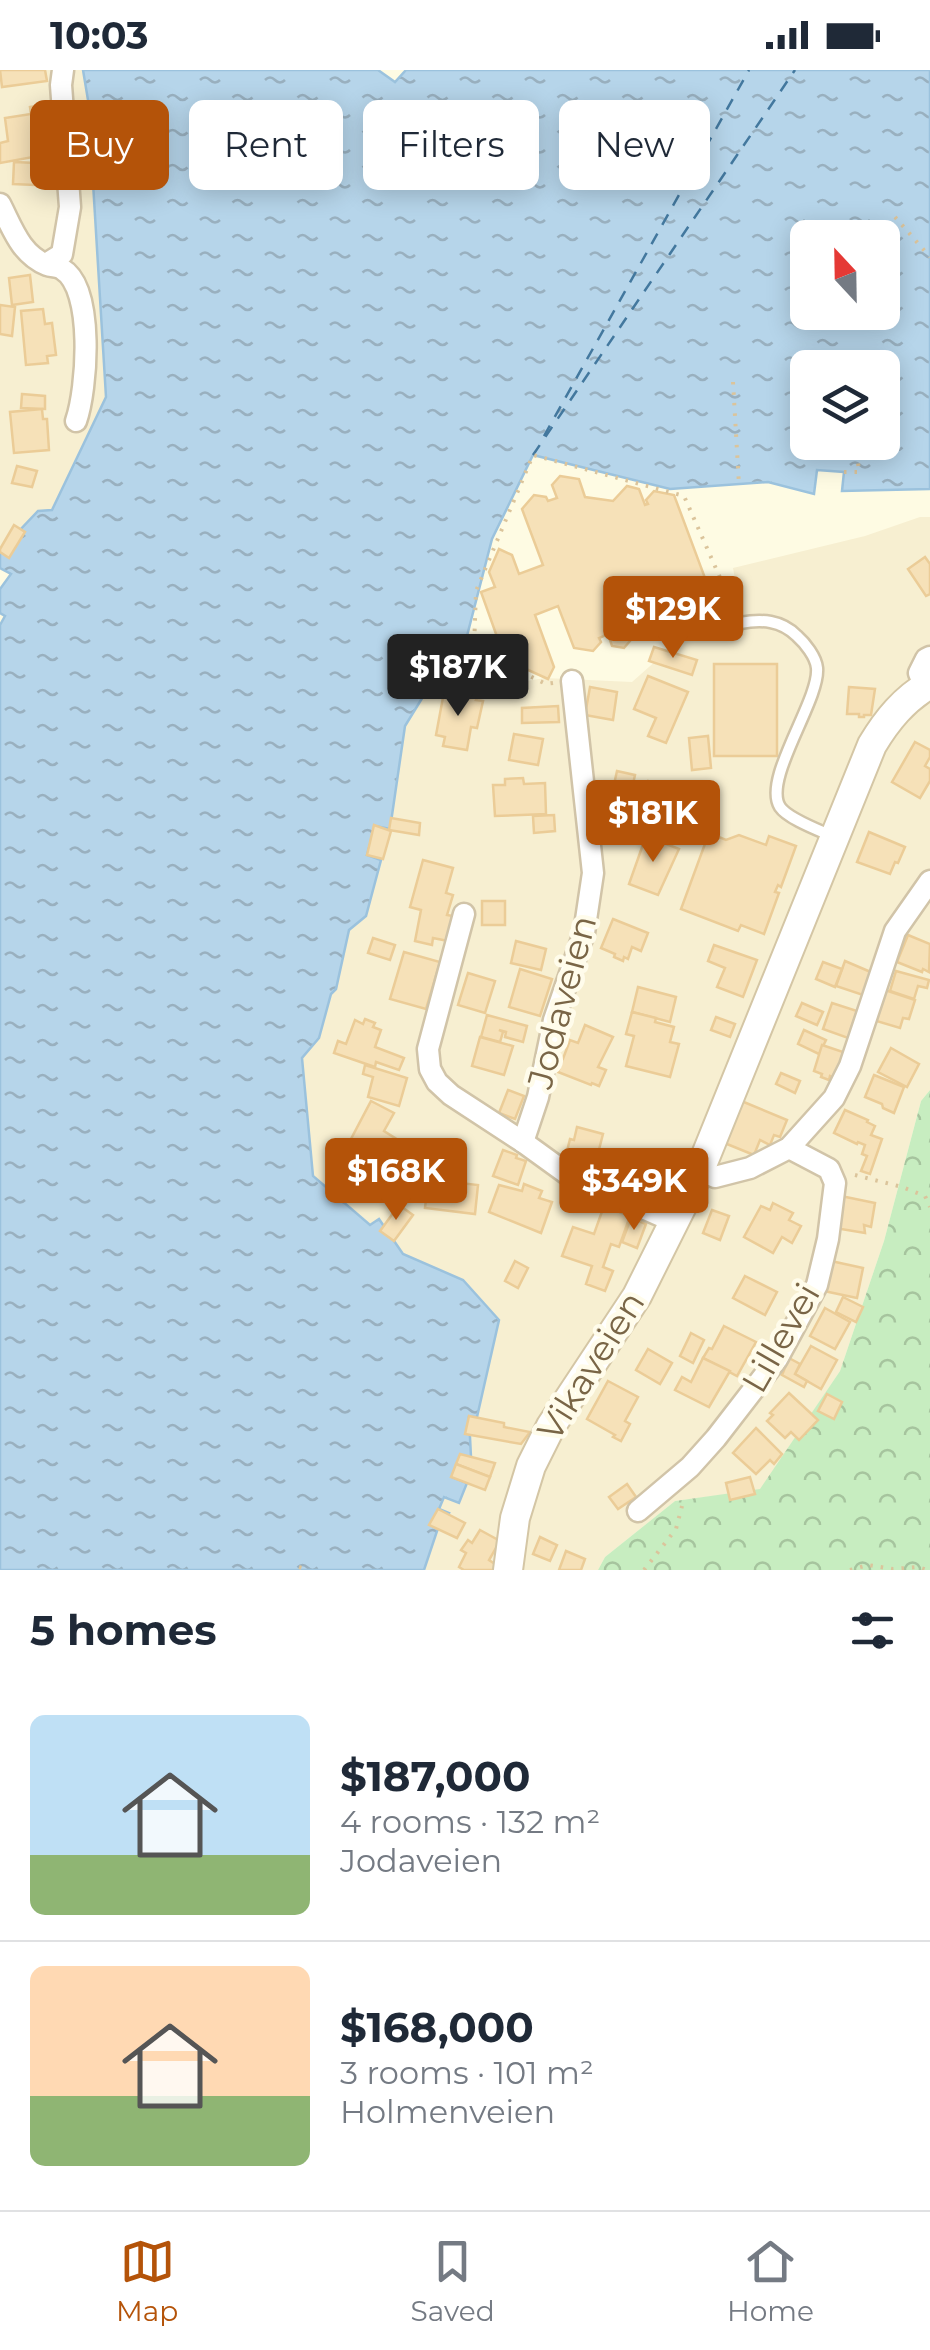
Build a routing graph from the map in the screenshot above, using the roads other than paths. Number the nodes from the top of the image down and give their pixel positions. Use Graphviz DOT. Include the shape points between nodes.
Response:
graph roads {
  1 [pos="62,70"];
  2 [pos="0,204"];
  3 [pos="46,264"];
  4 [pos="76,421"];
  5 [pos="740,623"];
  6 [pos="930,657"];
  7 [pos="572,681"];
  8 [pos="928,685"];
  9 [pos="835,838"];
  10 [pos="930,881"];
  11 [pos="464,914"];
  12 [pos="523,1142"];
  13 [pos="789,1148"];
  14 [pos="700,1170"];
  15 [pos="675,1222"];
  16 [pos="638,1511"];
  17 [pos="508,1570"];
  1 -- 3 [label="street" via="70,206 62,254"];
  2 -- 3 [label="street" via="22,248"];
  3 -- 4 [label="street" via="62,268 74,282 84,310"];
  5 -- 9 [label="lane" via="780,623 810,650 817,668 813,689 777,794 788,814"];
  6 -- 8 [label="street" via="919,673"];
  7 -- 12 [label="street, Jodaveien" via="593,873 584,932"];
  8 -- 9 [label="main road, Vikaveien" via="896,711 872,744"];
  9 -- 14 [label="main road, Vikaveien"];
  10 -- 13 [label="street" via="895,930 834,1098"];
  11 -- 12 [label="street" via="428,1050 430,1068 451,1095"];
  12 -- 15 [label="street" via="570,1176"];
  13 -- 14 [label="street" via="715,1177"];
  13 -- 16 [label="street, Lillevei" via="833,1174 817,1285 777,1359 716,1438"];
  14 -- 15 [label="main road, Vikaveien"];
  15 -- 17 [label="main road, Vikaveien" via="637,1296 530,1466"];
}
